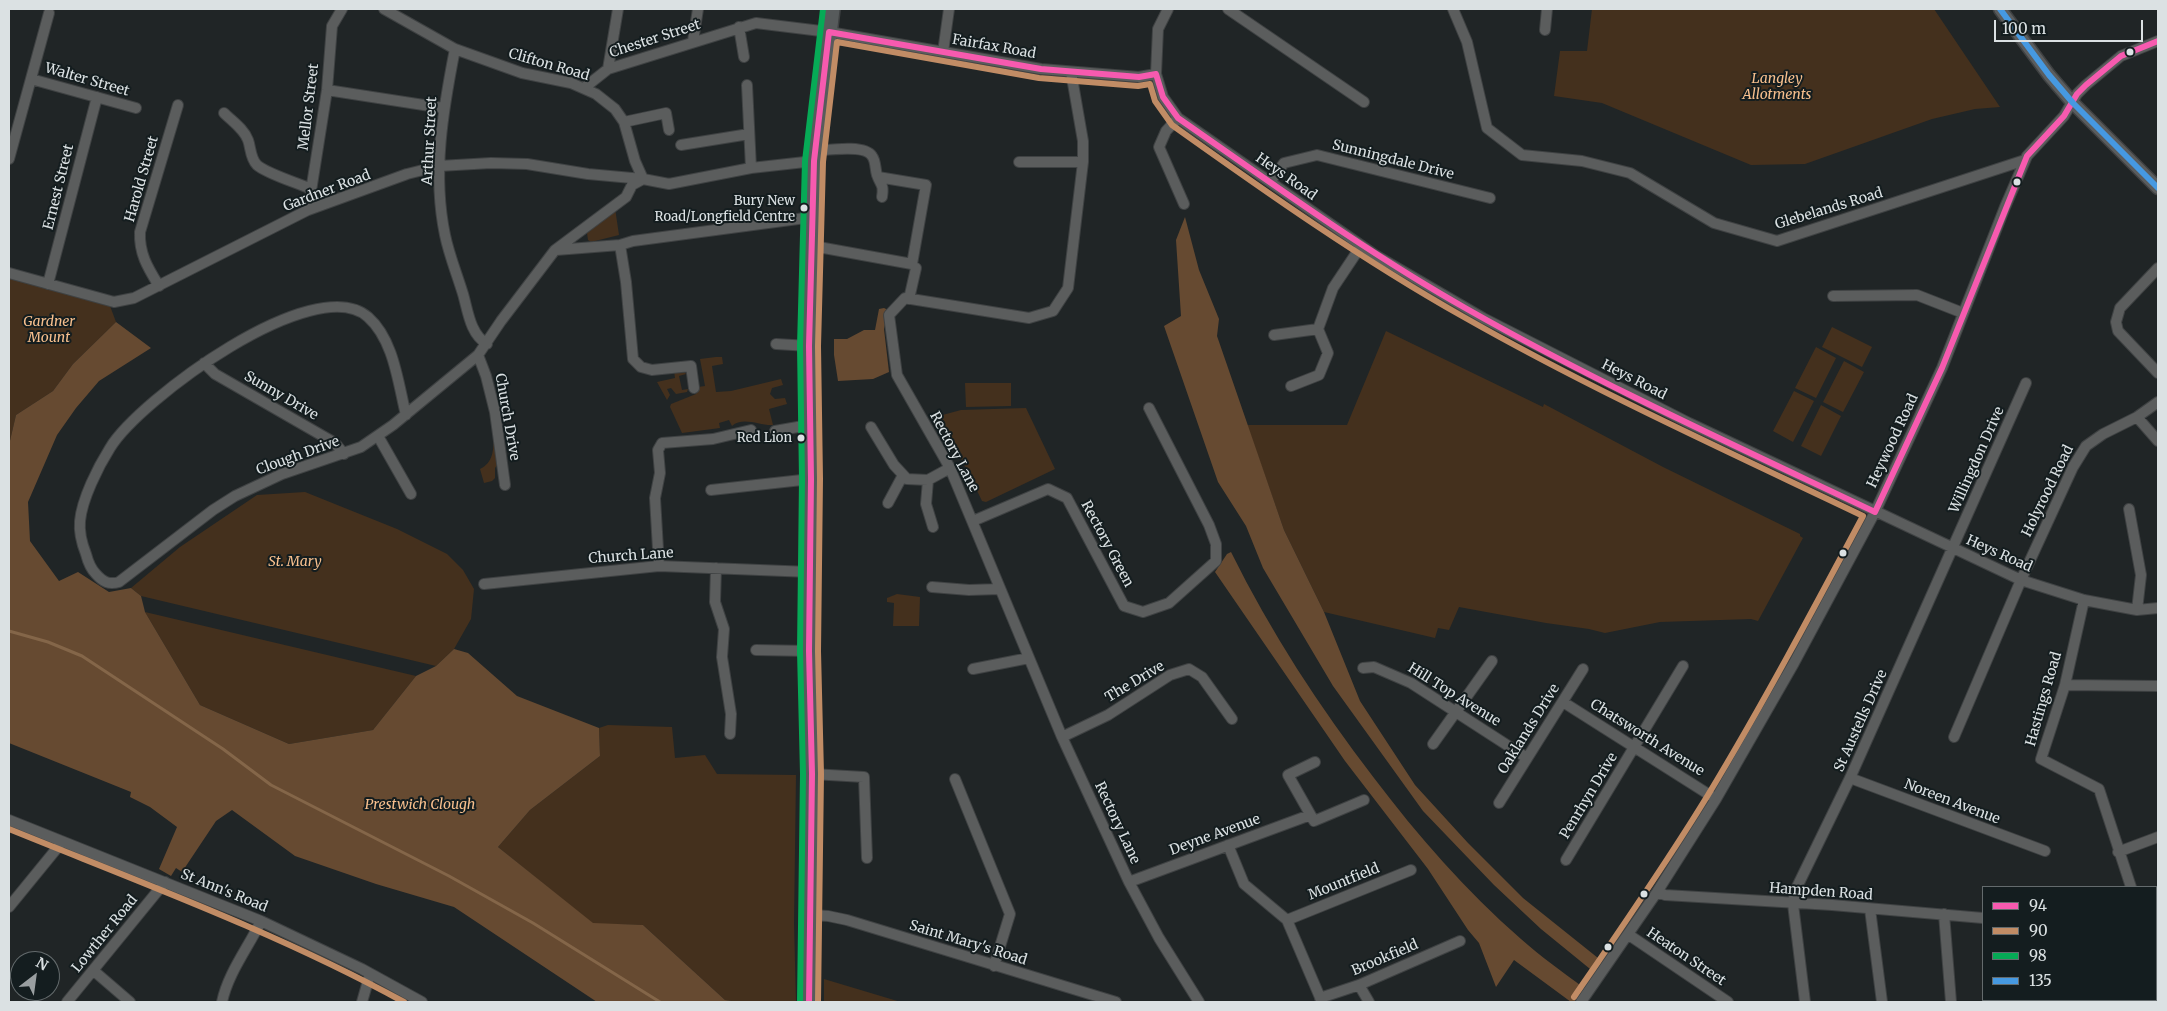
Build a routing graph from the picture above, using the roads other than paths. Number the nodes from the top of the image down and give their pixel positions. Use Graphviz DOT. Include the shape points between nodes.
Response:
graph roads {
  1 [pos="342,9"];
  2 [pos="384,9"];
  3 [pos="618,9"];
  4 [pos="698,9"];
  5 [pos="832,9"];
  6 [pos="949,9"];
  7 [pos="1168,9"];
  8 [pos="1228,9"];
  9 [pos="1453,9"];
  10 [pos="1547,9"];
  11 [pos="2000,9"];
  12 [pos="49,13"];
  13 [pos="739,28"];
  14 [pos="1546,30"];
  15 [pos="829,32"];
  16 [pos="2158,40"];
  17 [pos="693,41"];
  18 [pos="455,49"];
  19 [pos="943,52"];
  20 [pos="744,57"];
  21 [pos="608,69"];
  22 [pos="1071,72"];
  23 [pos="1156,74"];
  24 [pos="31,79"];
  25 [pos="747,85"];
  26 [pos="584,88"];
  27 [pos="327,90"];
  28 [pos="97,97"];
  29 [pos="1364,102"];
  30 [pos="2073,103"];
  31 [pos="178,105"];
  32 [pos="136,108"];
  33 [pos="443,108"];
  34 [pos="224,114"];
  35 [pos="1178,118"];
  36 [pos="624,122"];
  37 [pos="669,130"];
  38 [pos="749,134"];
  39 [pos="682,145"];
  40 [pos="814,156"];
  41 [pos="9,159"];
  42 [pos="2025,160"];
  43 [pos="1019,162"];
  44 [pos="1083,162"];
  45 [pos="439,166"];
  46 [pos="751,168"];
  47 [pos="878,177"];
  48 [pos="643,179"];
  49 [pos="1270,182"];
  50 [pos="2158,188"];
  51 [pos="311,189"];
  52 [pos="882,197"];
  53 [pos="1490,198"];
  54 [pos="1184,204"];
  55 [pos="308,210"];
  56 [pos="813,216"];
  57 [pos="620,245"];
  58 [pos="813,246"];
  59 [pos="1361,246"];
  60 [pos="555,250"];
  61 [pos="2150,260"];
  62 [pos="916,268"];
  63 [pos="2158,268"];
  64 [pos="9,273"];
  65 [pos="48,284"];
  66 [pos="160,286"];
  67 [pos="1833,296"];
  68 [pos="910,299"];
  69 [pos="1963,313"];
  70 [pos="1318,329"];
  71 [pos="1274,335"];
  72 [pos="487,344"];
  73 [pos="776,344"];
  74 [pos="809,346"];
  75 [pos="478,356"];
  76 [pos="204,363"];
  77 [pos="2158,373"];
  78 [pos="2026,382"];
  79 [pos="1291,386"];
  80 [pos="694,388"];
  81 [pos="2158,402"];
  82 [pos="1149,408"];
  83 [pos="406,414"];
  84 [pos="2137,417"];
  85 [pos="809,424"];
  86 [pos="871,427"];
  87 [pos="751,430"];
  88 [pos="775,431"];
  89 [pos="378,436"];
  90 [pos="2158,441"];
  91 [pos="344,454"];
  92 [pos="950,468"];
  93 [pos="903,475"];
  94 [pos="811,479"];
  95 [pos="928,480"];
  96 [pos="505,485"];
  97 [pos="711,490"];
  98 [pos="411,494"];
  99 [pos="888,503"];
  100 [pos="2129,509"];
  101 [pos="1875,512"];
  102 [pos="973,521"];
  103 [pos="933,527"];
  104 [pos="1953,549"];
  105 [pos="659,566"];
  106 [pos="716,568"];
  107 [pos="810,572"];
  108 [pos="2022,580"];
  109 [pos="484,584"];
  110 [pos="932,586"];
  111 [pos="1000,589"];
  112 [pos="2084,600"];
  113 [pos="2158,608"];
  114 [pos="2137,610"];
  115 [pos="756,650"];
  116 [pos="809,651"];
  117 [pos="1029,658"];
  118 [pos="1492,661"];
  119 [pos="1683,666"];
  120 [pos="1362,668"];
  121 [pos="973,669"];
  122 [pos="1583,670"];
  123 [pos="2065,685"];
  124 [pos="2158,686"];
  125 [pos="1563,702"];
  126 [pos="1456,712"];
  127 [pos="1232,719"];
  128 [pos="730,734"];
  129 [pos="1062,736"];
  130 [pos="1954,737"];
  131 [pos="1433,744"];
  132 [pos="1635,746"];
  133 [pos="1527,758"];
  134 [pos="1316,762"];
  135 [pos="812,774"];
  136 [pos="1850,778"];
  137 [pos="955,779"];
  138 [pos="1716,798"];
  139 [pos="1364,800"];
  140 [pos="1499,803"];
  141 [pos="1310,815"];
  142 [pos="9,820"];
  143 [pos="2158,837"];
  144 [pos="61,842"];
  145 [pos="1228,845"];
  146 [pos="2045,851"];
  147 [pos="2118,852"];
  148 [pos="867,858"];
  149 [pos="1566,860"];
  150 [pos="1411,870"];
  151 [pos="165,882"];
  152 [pos="1129,882"];
  153 [pos="2131,886"];
  154 [pos="1657,892"];
  155 [pos="1793,904"];
  156 [pos="9,907"];
  157 [pos="1870,909"];
  158 [pos="1944,914"];
  159 [pos="810,916"];
  160 [pos="1982,918"];
  161 [pos="1288,920"];
  162 [pos="261,921"];
  163 [pos="1629,935"];
  164 [pos="1460,941"];
  165 [pos="994,966"];
  166 [pos="94,971"];
  167 [pos="370,974"];
  168 [pos="1360,985"];
  169 [pos="1321,1000"];
  170 [pos="67,1002"];
  171 [pos="130,1002"];
  172 [pos="222,1002"];
  173 [pos="362,1002"];
  174 [pos="422,1002"];
  175 [pos="810,1002"];
  176 [pos="1116,1002"];
  177 [pos="1199,1002"];
  178 [pos="1369,1002"];
  179 [pos="1581,1002"];
  180 [pos="1728,1002"];
  181 [pos="1806,1002"];
  182 [pos="1882,1002"];
  183 [pos="1951,1002"];
  1 -- 27 [label="street, Mellor Street" via="332,26"];
  2 -- 18 [label="street, Clifton Road"];
  3 -- 21 [label="street"];
  4 -- 17 [label="street"];
  5 -- 15 [label="highway"];
  6 -- 19 [label="street"];
  7 -- 23 [label="street, Heys Road" via="1158,29"];
  8 -- 29 [label="street"];
  9 -- 42 [label="street, Glebelands Road" via="1468,42 1486,128 1522,155 1582,161 1630,173 1714,223 1777,241"];
  10 -- 14 [label="street"];
  11 -- 30 [label="main road"];
  12 -- 24 [label="street"];
  13 -- 15 [label="street, Chester Street" via="756,23"];
  13 -- 17 [label="street, Chester Street"];
  13 -- 20 [label="street"];
  15 -- 19 [label="street, Fairfax Road"];
  15 -- 40 [label="highway"];
  16 -- 30 [label="street, Heywood Road" via="2121,56 2082,89"];
  17 -- 21 [label="street, Chester Street"];
  18 -- 26 [label="street, Clifton Road" via="522,73"];
  18 -- 33 [label="street, Arthur Street"];
  19 -- 22 [label="street, Fairfax Road" via="1040,70"];
  21 -- 26 [label="street, Chester Street"];
  22 -- 23 [label="street, Fairfax Road" via="1139,77"];
  22 -- 44 [label="street" via="1083,141"];
  23 -- 35 [label="street, Heys Road" via="1163,98"];
  24 -- 28 [label="street, Walter Street"];
  24 -- 41 [label="street"];
  25 -- 38 [label="street" via="753,100"];
  26 -- 36 [label="street, Clifton Road" via="615,109"];
  27 -- 33 [label="street"];
  27 -- 51 [label="street, Mellor Street"];
  28 -- 32 [label="street, Walter Street"];
  28 -- 65 [label="street, Ernest Street"];
  30 -- 42 [label="street, Heywood Road"];
  30 -- 50 [label="main road"];
  31 -- 66 [label="street, Harold Street" via="140,232 144,262"];
  33 -- 45 [label="street, Arthur Street"];
  34 -- 51 [label="street" via="242,130 256,164"];
  35 -- 49 [label="street, Heys Road"];
  35 -- 54 [label="street" via="1159,147"];
  36 -- 37 [label="street" via="667,109"];
  36 -- 48 [label="street, Clifton Road"];
  38 -- 39 [label="street"];
  38 -- 46 [label="street"];
  40 -- 46 [label="street"];
  40 -- 47 [label="street" via="858,148 867,150 874,158"];
  40 -- 56 [label="highway"];
  42 -- 69 [label="street, Heywood Road"];
  43 -- 44 [label="street"];
  44 -- 68 [label="street" via="1068,288 1053,311 1029,318"];
  45 -- 48 [label="street, Gardner Road" via="491,162 527,164"];
  45 -- 55 [label="street, Gardner Road" via="407,174"];
  45 -- 72 [label="street, Arthur Street" via="445,235 475,332"];
  46 -- 48 [label="street" via="669,184"];
  47 -- 52 [label="street" via="883,185"];
  47 -- 58 [label="street" via="926,186 912,264"];
  48 -- 60 [label="street, Clough Drive" via="632,185 626,197"];
  49 -- 53 [label="street, Sunningdale Drive" via="1284,163 1317,155"];
  49 -- 59 [label="street, Heys Road"];
  51 -- 55 [label="street, Mellor Street"];
  55 -- 66 [label="street, Gardner Road"];
  56 -- 57 [label="street"];
  56 -- 58 [label="highway"];
  57 -- 60 [label="street"];
  57 -- 80 [label="street" via="633,359 641,367 652,370 691,366"];
  58 -- 74 [label="highway"];
  59 -- 70 [label="street" via="1333,288"];
  59 -- 101 [label="street, Heys Road" via="1468,310 1549,353"];
  60 -- 72 [label="street, Clough Drive"];
  61 -- 63 [label="street"];
  62 -- 68 [label="street"];
  63 -- 77 [label="street" via="2120,308 2116,322 2118,331"];
  64 -- 65 [label="street, Gardner Road"];
  65 -- 66 [label="street, Gardner Road" via="114,302 134,298"];
  67 -- 69 [label="street" via="1917,295"];
  68 -- 92 [label="street, Rectory Lane" via="906,298 889,315 897,375"];
  69 -- 101 [label="street, Heywood Road" via="1942,368"];
  70 -- 71 [label="street"];
  70 -- 79 [label="street" via="1328,353 1319,375"];
  72 -- 75 [label="street, Clough Drive"];
  73 -- 74 [label="street"];
  74 -- 85 [label="highway"];
  75 -- 83 [label="street, Clough Drive"];
  75 -- 96 [label="street, Church Drive" via="495,412"];
  76 -- 83 [label="street" via="304,311 349,308 368,316 383,336"];
  76 -- 91 [label="street, Sunny Drive" via="215,374 335,444"];
  76 -- 91 [label="street, Clough Drive" via="134,418 110,446 94,478 80,522 81,539 93,571 105,582 111,584 127,577 235,496 282,474"];
  78 -- 104 [label="street, Willingdon Drive"];
  81 -- 84 [label="street, Holyrood Road"];
  82 -- 102 [label="street, Rectory Green" via="1216,544 1216,561 1168,603 1143,612 1124,606 1067,498 1048,489"];
  83 -- 89 [label="street, Clough Drive"];
  84 -- 90 [label="street"];
  84 -- 108 [label="street, Holyrood Road" via="2086,446 2073,467"];
  85 -- 88 [label="street"];
  85 -- 94 [label="highway"];
  86 -- 93 [label="street"];
  87 -- 105 [label="street" via="662,443 658,450 660,474 655,498"];
  89 -- 91 [label="street, Clough Drive"];
  89 -- 98 [label="street"];
  92 -- 95 [label="street"];
  92 -- 102 [label="street, Rectory Lane"];
  93 -- 95 [label="street" via="907,479"];
  93 -- 99 [label="street"];
  94 -- 97 [label="street"];
  94 -- 107 [label="highway"];
  95 -- 103 [label="street" via="926,504"];
  100 -- 114 [label="street" via="2141,575"];
  101 -- 104 [label="street, Heys Road"];
  101 -- 138 [label="street, Heywood Road" via="1794,663"];
  102 -- 111 [label="street, Rectory Lane"];
  104 -- 108 [label="street, Heys Road"];
  104 -- 136 [label="street, St Austells Drive"];
  105 -- 106 [label="street, Church Lane"];
  105 -- 109 [label="street, Church Lane"];
  106 -- 107 [label="street, Church Lane"];
  106 -- 128 [label="street" via="715,602 724,629 722,657 731,714"];
  107 -- 116 [label="highway"];
  108 -- 112 [label="street, Heys Road"];
  108 -- 130 [label="street, Holyrood Road"];
  110 -- 111 [label="street"];
  111 -- 117 [label="street, Rectory Lane"];
  112 -- 114 [label="street, Heys Road"];
  112 -- 123 [label="street, Hastings Road"];
  113 -- 114 [label="street, Heys Road"];
  115 -- 116 [label="street"];
  116 -- 135 [label="highway"];
  117 -- 121 [label="street"];
  117 -- 129 [label="street, Rectory Lane"];
  118 -- 126 [label="street"];
  119 -- 132 [label="street, Penrhyn Drive"];
  120 -- 126 [label="street, Hill Top Avenue" via="1374,667 1394,674"];
  122 -- 125 [label="street, Oaklands Drive"];
  123 -- 124 [label="street"];
  123 -- 147 [label="street, Hastings Road" via="2041,759 2099,789"];
  125 -- 132 [label="street, Chatsworth Avenue"];
  125 -- 133 [label="street, Oaklands Drive"];
  126 -- 131 [label="street"];
  126 -- 133 [label="street, Hill Top Avenue"];
  127 -- 129 [label="street, The Drive" via="1202,677 1189,669 1170,675 1108,715"];
  129 -- 152 [label="street, Rectory Lane"];
  132 -- 138 [label="street, Chatsworth Avenue"];
  132 -- 149 [label="street, Penrhyn Drive"];
  133 -- 140 [label="street, Oaklands Drive"];
  134 -- 141 [label="street" via="1288,775"];
  135 -- 148 [label="street" via="864,777"];
  135 -- 159 [label="highway"];
  136 -- 146 [label="street, Noreen Avenue"];
  136 -- 155 [label="street, St Austells Drive" via="1794,891"];
  137 -- 165 [label="street" via="1010,914"];
  138 -- 154 [label="street, Heywood Road"];
  139 -- 141 [label="street" via="1314,822"];
  141 -- 145 [label="street, Deyne Avenue"];
  142 -- 144 [label="street, St Ann's Road"];
  143 -- 147 [label="street"];
  144 -- 151 [label="street, St Ann's Road"];
  144 -- 156 [label="street"];
  145 -- 152 [label="street, Deyne Avenue"];
  145 -- 161 [label="street" via="1244,884"];
  147 -- 153 [label="street, Hastings Road"];
  150 -- 161 [label="street, Mountfield"];
  151 -- 162 [label="street, St Ann's Road"];
  151 -- 166 [label="street, Lowther Road"];
  152 -- 177 [label="street, Rectory Lane"];
  154 -- 155 [label="street, Hampden Road"];
  154 -- 163 [label="street, Heywood Road"];
  155 -- 157 [label="street, Hampden Road"];
  155 -- 181 [label="street"];
  157 -- 158 [label="street, Hampden Road"];
  157 -- 182 [label="street"];
  158 -- 160 [label="street, Hampden Road"];
  158 -- 183 [label="street"];
  159 -- 165 [label="street, Saint Mary's Road" via="847,920"];
  159 -- 175 [label="highway"];
  161 -- 169 [label="street"];
  162 -- 167 [label="street, St Ann's Road"];
  162 -- 172 [label="street" via="242,953"];
  163 -- 179 [label="street, Heywood Road"];
  163 -- 180 [label="street, Heaton Street"];
  164 -- 168 [label="street, Brookfield"];
  165 -- 176 [label="street, Saint Mary's Road"];
  166 -- 170 [label="street, Lowther Road"];
  166 -- 171 [label="street"];
  167 -- 173 [label="street"];
  167 -- 174 [label="street, St Ann's Road"];
  168 -- 169 [label="street, Brookfield"];
  168 -- 178 [label="street"];
}
